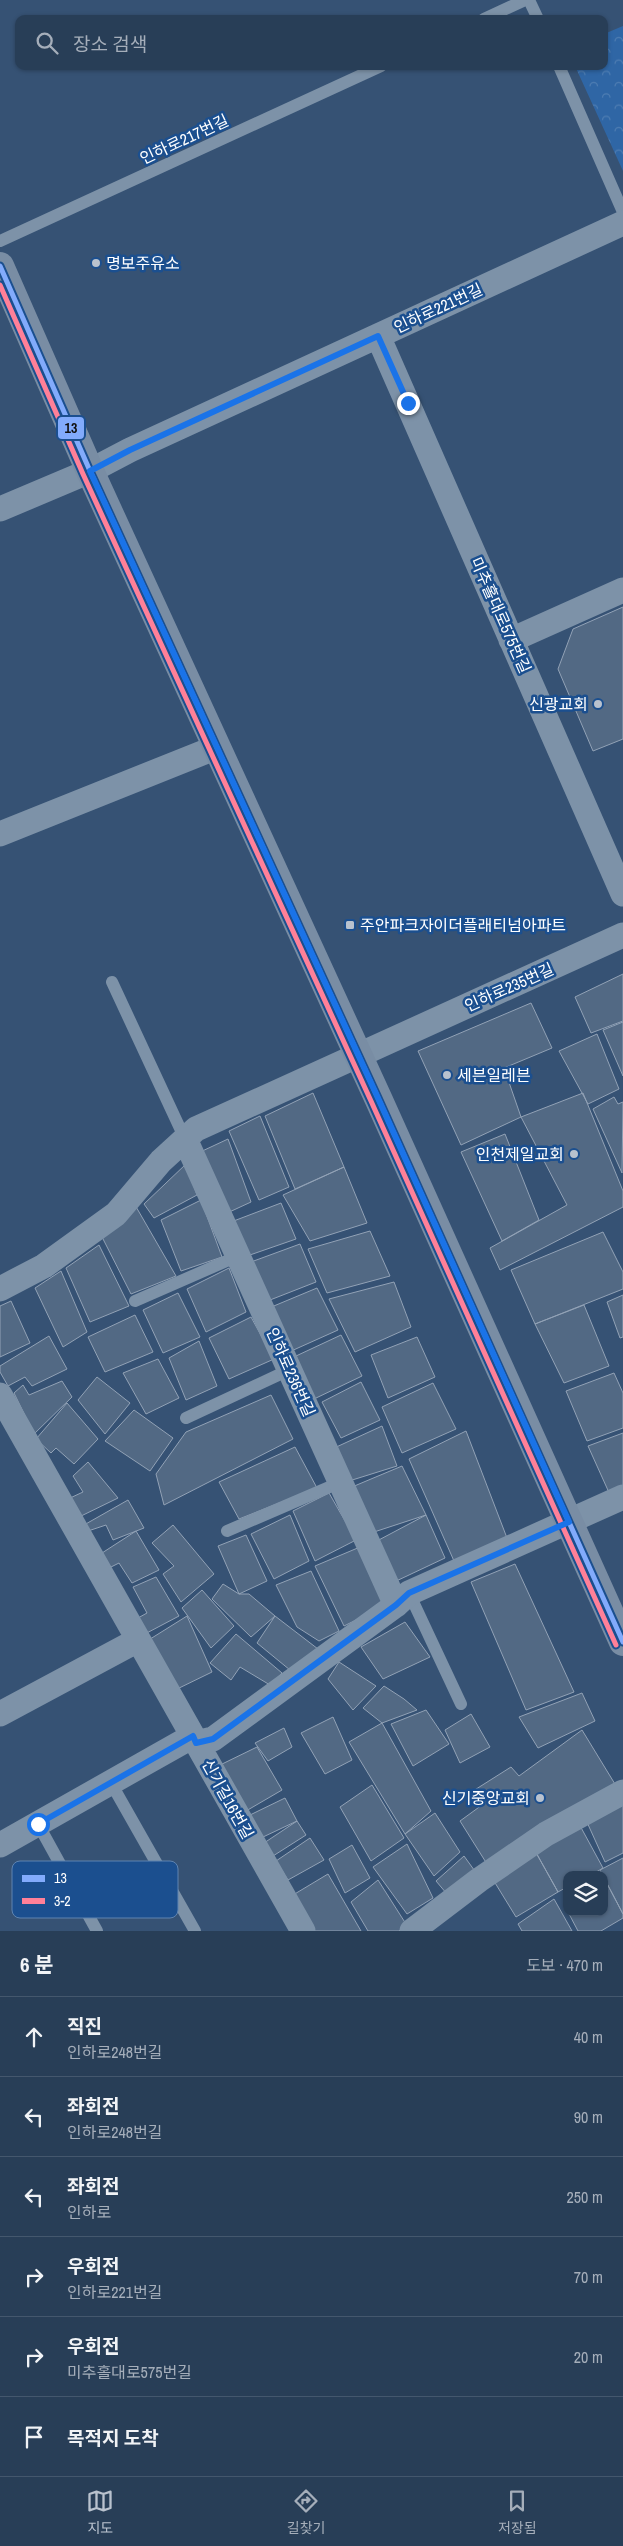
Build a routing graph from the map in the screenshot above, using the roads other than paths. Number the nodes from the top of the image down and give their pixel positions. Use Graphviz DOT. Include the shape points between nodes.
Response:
graph roads {
  1 [pos="525,0"];
  2 [pos="529,0"];
  3 [pos="493,15"];
  4 [pos="536,15"];
  5 [pos="372,70"];
  6 [pos="561,70"];
  7 [pos="623,212"];
  8 [pos="623,222"];
  9 [pos="0,241"];
  10 [pos="0,266"];
  11 [pos="378,336"];
  12 [pos="90,471"];
  13 [pos="0,509"];
  14 [pos="623,590"];
  15 [pos="512,640"];
  16 [pos="217,747"];
  17 [pos="0,834"];
  18 [pos="623,894"];
  19 [pos="623,935"];
  20 [pos="112,982"];
  21 [pos="358,1055"];
  22 [pos="185,1139"];
  23 [pos="238,1256"];
  24 [pos="0,1289"];
  25 [pos="135,1300"];
  26 [pos="289,1370"];
  27 [pos="0,1395"];
  28 [pos="186,1418"];
  29 [pos="341,1482"];
  30 [pos="623,1497"];
  31 [pos="569,1522"];
  32 [pos="227,1531"];
  33 [pos="403,1599"];
  34 [pos="138,1640"];
  35 [pos="623,1642"];
  36 [pos="460,1704"];
  37 [pos="0,1714"];
  38 [pos="194,1739"];
  39 [pos="111,1783"];
  40 [pos="623,1792"];
  41 [pos="38,1824"];
  42 [pos="0,1845"];
  43 [pos="58,1861"];
  44 [pos="155,1861"];
  45 [pos="178,1901"];
  46 [pos="90,1918"];
  47 [pos="414,1929"];
  48 [pos="97,1931"];
  49 [pos="195,1931"];
  50 [pos="303,1931"];
  1 -- 3 [label="lane"];
  2 -- 4 [label="lane"];
  5 -- 9 [label="lane, 인하로217번길"];
  6 -- 7 [label="lane"];
  8 -- 11 [label="street, 인하로221번길"];
  10 -- 12 [label="main road"];
  11 -- 12 [label="street, 인하로221번길"];
  11 -- 15 [label="street, 미추홀대로575번길"];
  12 -- 13 [label="street, 인하로221번길"];
  12 -- 16 [label="main road"];
  14 -- 15 [label="street"];
  15 -- 18 [label="street, 미추홀대로575번길"];
  16 -- 17 [label="street"];
  16 -- 21 [label="main road"];
  19 -- 21 [label="street, 인하로235번길"];
  20 -- 22 [label="lane"];
  21 -- 22 [label="street, 인하로235번길" via="196,1129"];
  21 -- 31 [label="main road"];
  22 -- 23 [label="street, 인하로236번길"];
  22 -- 24 [label="street" via="161,1161 116,1214 44,1266"];
  23 -- 25 [label="lane"];
  23 -- 26 [label="street, 인하로236번길"];
  26 -- 28 [label="lane"];
  26 -- 29 [label="street, 인하로236번길"];
  27 -- 34 [label="street, 신기길16번길"];
  29 -- 32 [label="lane"];
  29 -- 33 [label="street, 인하로236번길"];
  30 -- 31 [label="street"];
  31 -- 33 [label="street"];
  31 -- 35 [label="main road"];
  33 -- 36 [label="lane"];
  33 -- 38 [label="street" via="213,1739"];
  34 -- 37 [label="street"];
  34 -- 38 [label="street, 신기길16번길"];
  38 -- 39 [label="street"];
  38 -- 50 [label="street, 신기길16번길"];
  39 -- 41 [label="street"];
  39 -- 44 [label="lane"];
  40 -- 47 [label="street" via="546,1834"];
  41 -- 42 [label="street"];
  41 -- 43 [label="lane"];
  45 -- 49 [label="lane"];
  46 -- 48 [label="lane"];
}
